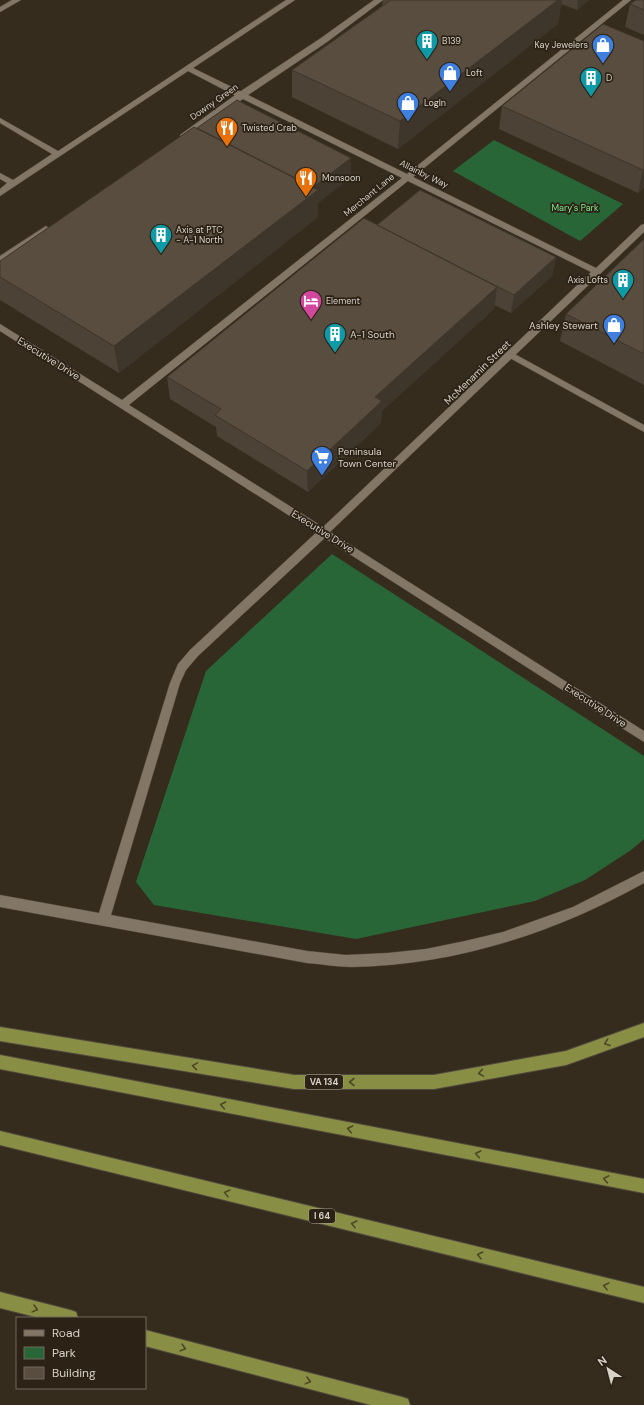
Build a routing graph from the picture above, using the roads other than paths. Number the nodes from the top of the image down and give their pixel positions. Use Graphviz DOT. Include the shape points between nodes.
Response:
graph roads {
  1 [pos="17,0"];
  2 [pos="292,0"];
  3 [pos="379,0"];
  4 [pos="627,0"];
  5 [pos="0,10"];
  6 [pos="188,68"];
  7 [pos="242,96"];
  8 [pos="0,120"];
  9 [pos="178,140"];
  10 [pos="58,154"];
  11 [pos="0,176"];
  12 [pos="408,177"];
  13 [pos="13,183"];
  14 [pos="0,193"];
  15 [pos="51,226"];
  16 [pos="644,227"];
  17 [pos="0,260"];
  18 [pos="598,272"];
  19 [pos="0,327"];
  20 [pos="511,355"];
  21 [pos="123,405"];
  22 [pos="644,429"];
  23 [pos="324,532"];
  24 [pos="644,736"];
  25 [pos="644,877"];
  26 [pos="0,901"];
  27 [pos="103,921"];
  28 [pos="644,1030"];
  29 [pos="0,1034"];
  30 [pos="0,1062"];
  31 [pos="0,1138"];
  32 [pos="644,1186"];
  33 [pos="644,1295"];
  34 [pos="0,1300"];
  35 [pos="66,1317"];
  36 [pos="146,1338"];
  37 [pos="402,1405"];
  1 -- 5 [label="street"];
  2 -- 6 [label="street"];
  3 -- 7 [label="street, Downy Green"];
  4 -- 12 [label="street, Merchant Lane" via="597,28"];
  6 -- 7 [label="street, Allainby Way"];
  6 -- 10 [label="street"];
  7 -- 9 [label="street, Downy Green"];
  7 -- 12 [label="street, Allainby Way"];
  8 -- 10 [label="street"];
  10 -- 13 [label="street"];
  11 -- 13 [label="street"];
  12 -- 18 [label="street, Allainby Way"];
  12 -- 21 [label="street, Merchant Lane"];
  13 -- 14 [label="street"];
  15 -- 17 [label="street"];
  16 -- 18 [label="street, McMenamin Street"];
  18 -- 20 [label="street, McMenamin Street"];
  19 -- 21 [label="street, Executive Drive"];
  20 -- 22 [label="street"];
  20 -- 23 [label="street, McMenamin Street"];
  21 -- 23 [label="street, Executive Drive"];
  23 -- 24 [label="street, Executive Drive"];
  23 -- 27 [label="street, McMenamin Street" via="182,667 174,683"];
  25 -- 27 [label="street" via="575,911 517,933 460,948 403,958 352,961 307,957"];
  26 -- 27 [label="street"];
  28 -- 29 [label="highway, VA 134, one-way" via="566,1058 434,1082 294,1082"];
  32 -- 30 [label="highway, one-way"];
  33 -- 31 [label="highway, I 64, one-way"];
  34 -- 35 [label="highway, one-way"];
  36 -- 37 [label="highway, one-way"];
}
